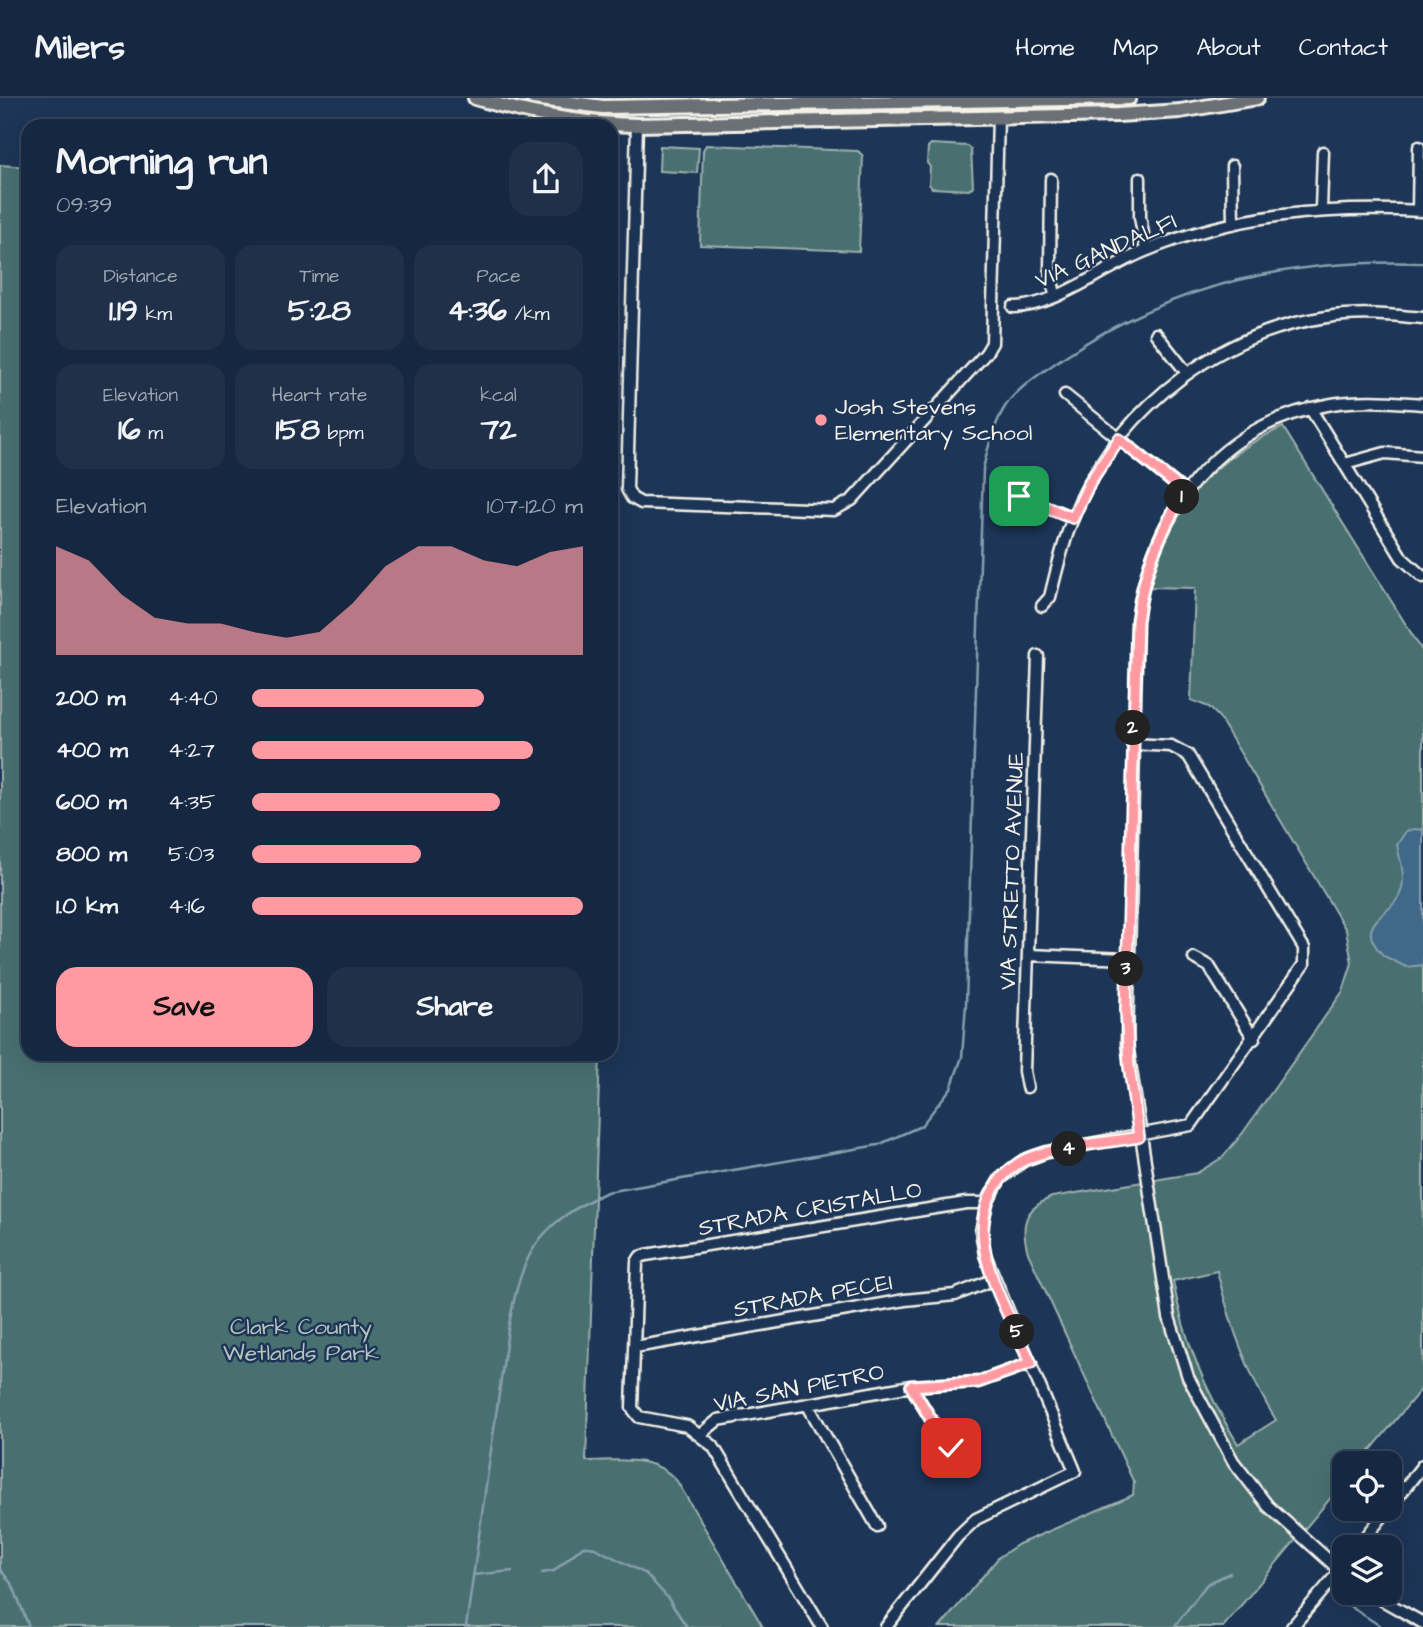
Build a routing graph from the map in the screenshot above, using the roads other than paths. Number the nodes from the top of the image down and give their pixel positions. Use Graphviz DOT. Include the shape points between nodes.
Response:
graph roads {
  1 [pos="475,98"];
  2 [pos="533,98"];
  3 [pos="1129,98"];
  4 [pos="1257,98"];
  5 [pos="1097,100"];
  6 [pos="771,101"];
  7 [pos="603,107"];
  8 [pos="998,117"];
  9 [pos="566,119"];
  10 [pos="771,121"];
  11 [pos="618,124"];
  12 [pos="637,125"];
  13 [pos="1419,147"];
  14 [pos="1323,152"];
  15 [pos="1232,166"];
  16 [pos="1140,178"];
  17 [pos="1051,179"];
  18 [pos="1321,209"];
  19 [pos="1420,211"];
  20 [pos="1233,224"];
  21 [pos="1146,250"];
  22 [pos="1055,295"];
  23 [pos="1013,307"];
  24 [pos="1423,318"];
  25 [pos="1156,334"];
  26 [pos="1188,373"];
  27 [pos="1065,395"];
  28 [pos="1423,404"];
  29 [pos="1310,408"];
  30 [pos="1119,439"];
  31 [pos="1423,456"];
  32 [pos="1345,464"];
  33 [pos="1185,492"];
  34 [pos="1019,496"];
  35 [pos="1073,518"];
  36 [pos="1423,577"];
  37 [pos="1042,606"];
  38 [pos="1038,656"];
  39 [pos="1132,744"];
  40 [pos="1028,956"];
  41 [pos="1194,958"];
  42 [pos="1127,959"];
  43 [pos="1254,1039"];
  44 [pos="1027,1087"];
  45 [pos="1139,1137"];
  46 [pos="987,1203"];
  47 [pos="995,1279"];
  48 [pos="635,1347"];
  49 [pos="1031,1363"];
  50 [pos="911,1386"];
  51 [pos="807,1404"];
  52 [pos="701,1434"];
  53 [pos="960,1451"];
  54 [pos="1423,1465"];
  55 [pos="1402,1492"];
  56 [pos="1379,1521"];
  57 [pos="877,1526"];
  58 [pos="1368,1535"];
  59 [pos="1332,1561"];
  60 [pos="1332,1582"];
  61 [pos="1391,1605"];
  62 [pos="1423,1623"];
  63 [pos="822,1627"];
  64 [pos="886,1627"];
  65 [pos="1292,1627"];
  1 -- 9 [label="main road"];
  2 -- 7 [label="main road"];
  3 -- 5 [label="main road"];
  4 -- 8 [label="main road" via="1180,111"];
  5 -- 6 [label="main road"];
  5 -- 8 [label="main road" via="1086,106 1007,108"];
  6 -- 7 [label="main road"];
  6 -- 10 [label="street"];
  7 -- 12 [label="main road"];
  8 -- 10 [label="main road"];
  8 -- 12 [label="street" via="992,343 852,500 834,510 641,503 627,489"];
  10 -- 12 [label="main road"];
  11 -- 12 [label="main road"];
  13 -- 19 [label="street"];
  14 -- 18 [label="street"];
  15 -- 20 [label="street"];
  16 -- 21 [label="street"];
  17 -- 22 [label="street" via="1050,270"];
  18 -- 19 [label="street, VIA GANDALFI"];
  18 -- 20 [label="street, VIA GANDALFI"];
  20 -- 21 [label="street, VIA GANDALFI"];
  21 -- 22 [label="street, VIA GANDALFI"];
  22 -- 23 [label="street, VIA GANDALFI" via="1026,307"];
  24 -- 26 [label="street" via="1383,314 1327,317 1267,331"];
  25 -- 26 [label="street"];
  26 -- 30 [label="street" via="1139,414"];
  27 -- 30 [label="street"];
  28 -- 29 [label="street" via="1364,401"];
  29 -- 32 [label="street"];
  29 -- 33 [label="street" via="1241,439"];
  30 -- 33 [label="street"];
  30 -- 35 [label="street"];
  31 -- 32 [label="street" via="1385,453"];
  32 -- 36 [label="street" via="1402,558"];
  33 -- 39 [label="street" via="1158,538 1140,598"];
  34 -- 35 [label="street"];
  35 -- 37 [label="street" via="1050,597"];
  38 -- 40 [label="street, VIA STRETTO AVENUE"];
  39 -- 42 [label="street"];
  39 -- 43 [label="street" via="1171,746 1188,754 1304,948 1301,971"];
  40 -- 42 [label="street"];
  40 -- 44 [label="street, VIA STRETTO AVENUE"];
  41 -- 43 [label="street" via="1209,966"];
  42 -- 45 [label="street" via="1127,1044"];
  43 -- 45 [label="street" via="1196,1121 1185,1129"];
  45 -- 46 [label="street" via="1047,1152 1023,1161 1000,1180"];
  45 -- 59 [label="street" via="1169,1317 1202,1408 1253,1489"];
  46 -- 47 [label="street" via="982,1242"];
  46 -- 48 [label="street, STRADA CRISTALLO" via="640,1257"];
  47 -- 48 [label="street, STRADA PECEI" via="941,1298 905,1300"];
  47 -- 49 [label="street"];
  48 -- 52 [label="street" via="632,1408 639,1417 673,1421"];
  49 -- 50 [label="street, VIA SAN PIETRO" via="978,1382"];
  49 -- 64 [label="street" via="1075,1471 976,1519"];
  50 -- 51 [label="street, VIA SAN PIETRO"];
  50 -- 53 [label="street" via="944,1441"];
  51 -- 52 [label="street, VIA SAN PIETRO" via="718,1420"];
  51 -- 57 [label="street"];
  52 -- 63 [label="street" via="722,1458"];
  54 -- 55 [label="street"];
  56 -- 58 [label="street"];
  60 -- 65 [label="street"];
  61 -- 62 [label="street"];
}
